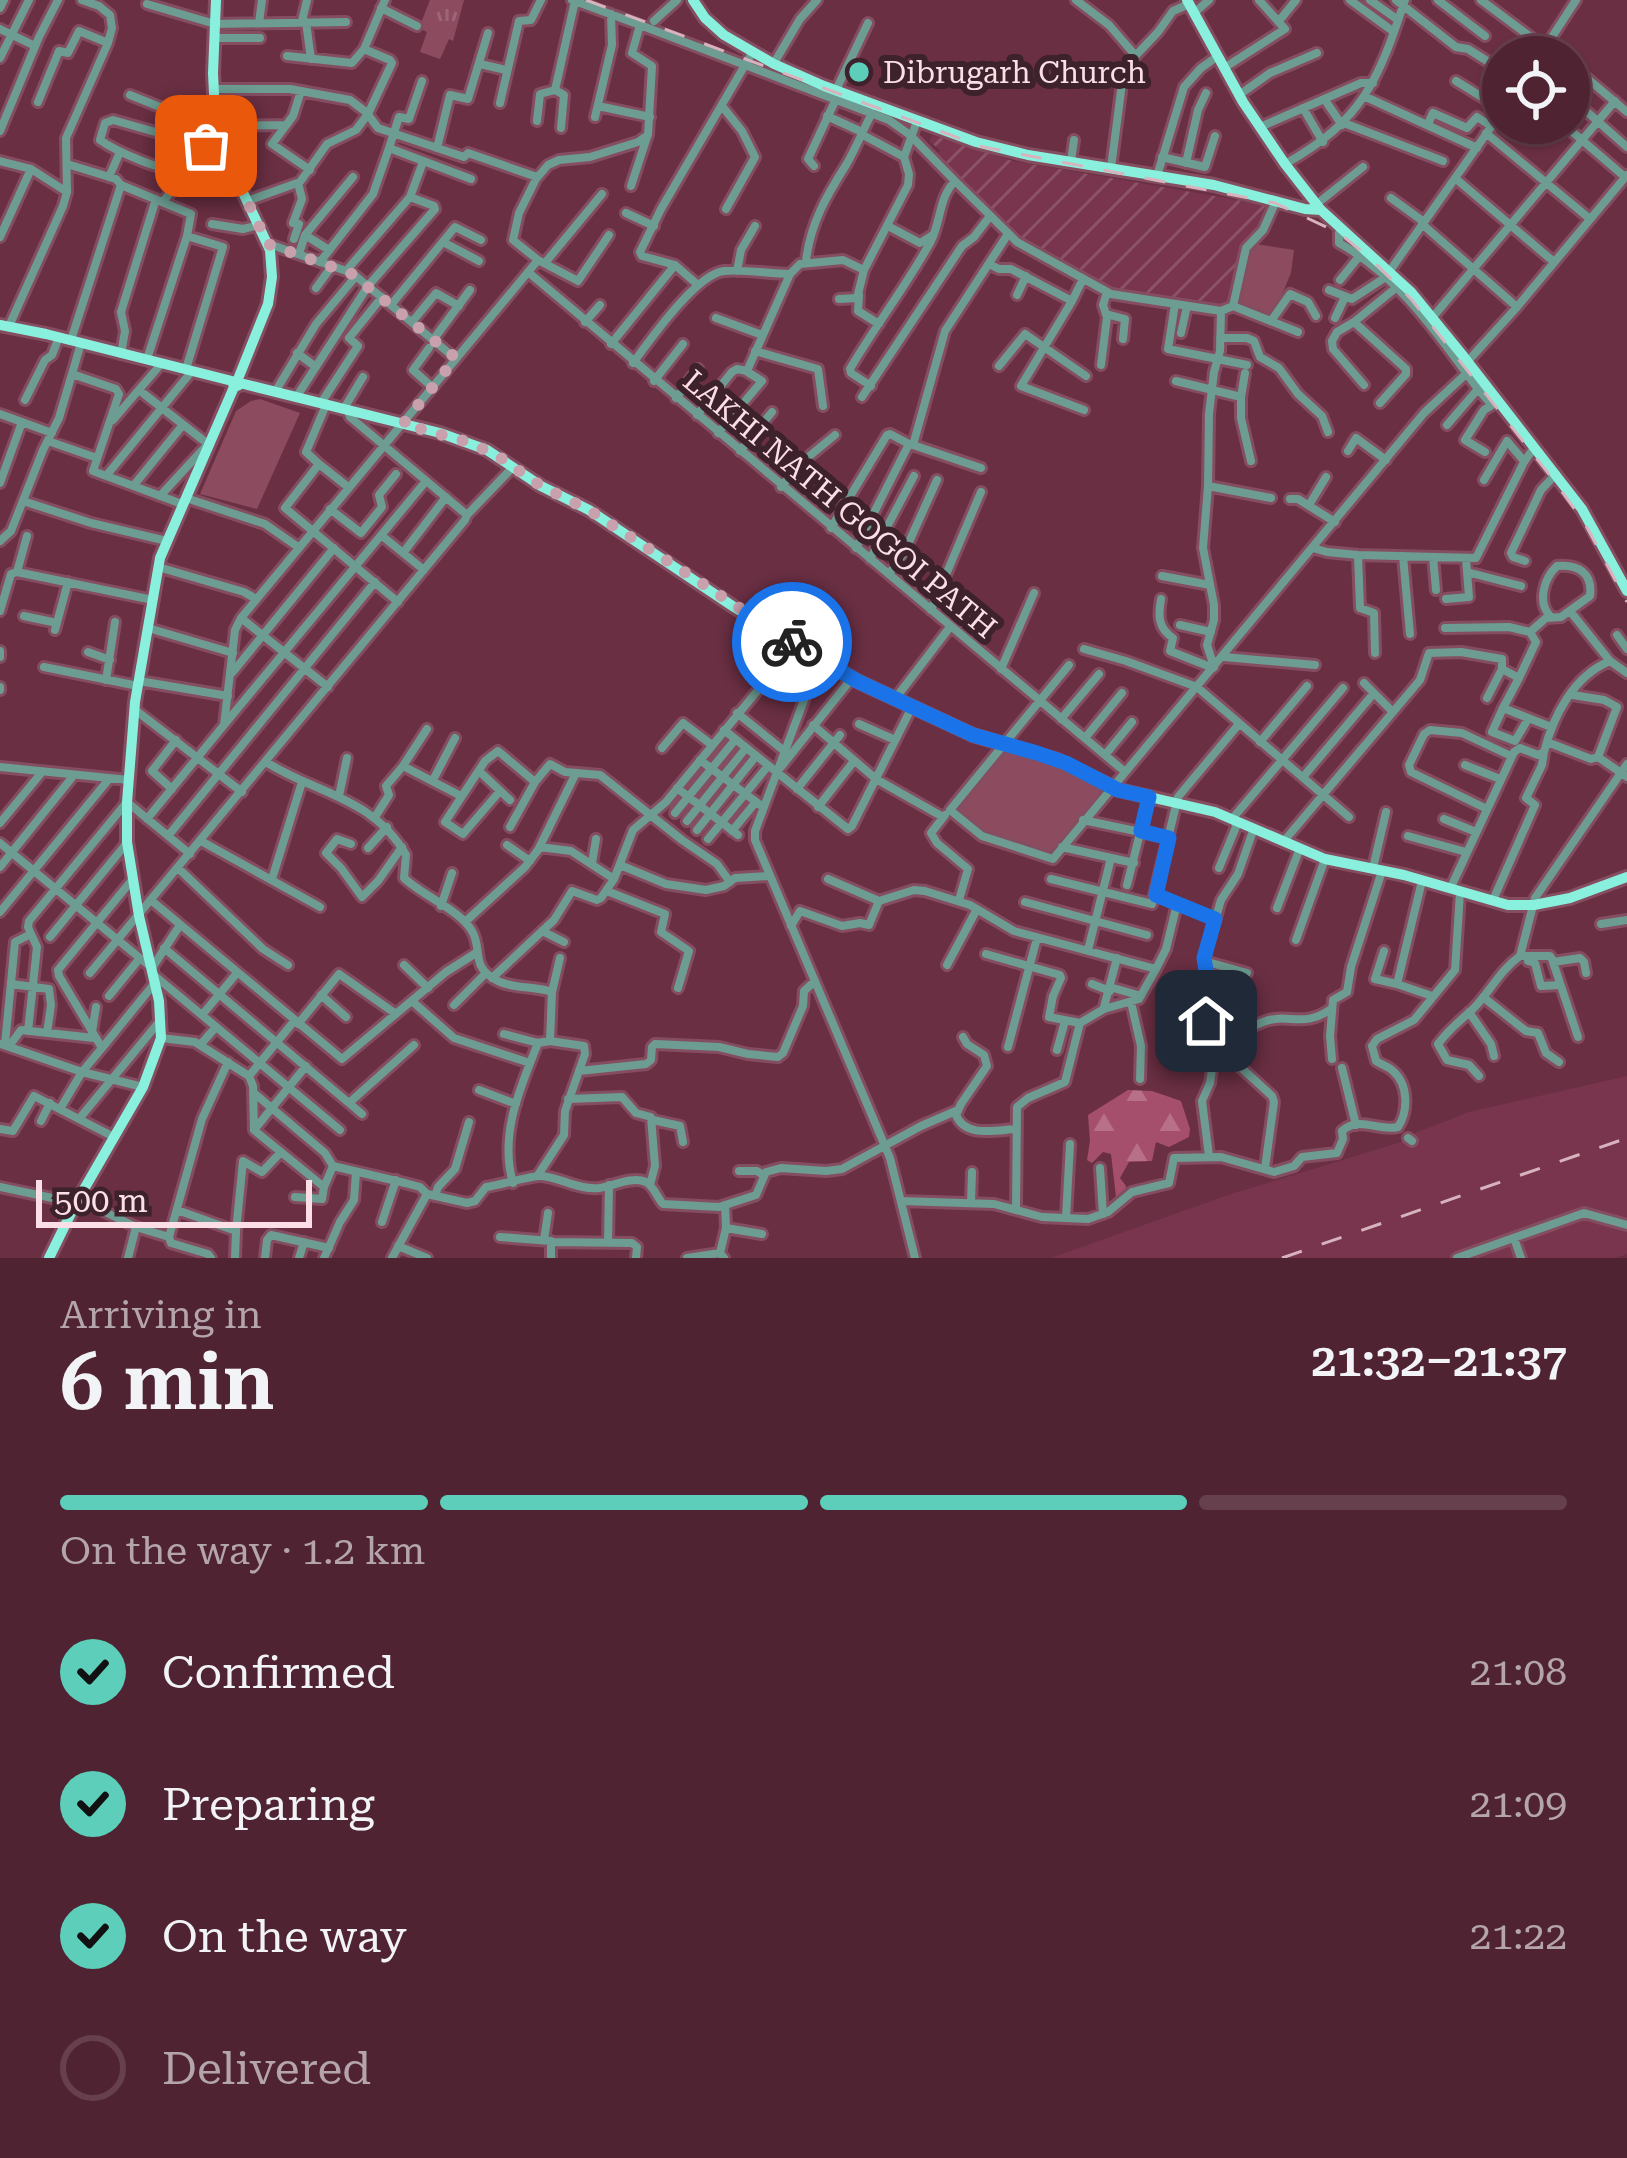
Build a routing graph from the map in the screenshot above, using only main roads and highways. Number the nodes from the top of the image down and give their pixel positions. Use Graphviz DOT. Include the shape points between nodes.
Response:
graph roads {
  1 [pos="216,0"];
  2 [pos="699,3"];
  3 [pos="1190,6"];
  4 [pos="1320,206"];
  5 [pos="4,326"];
  6 [pos="236,382"];
  7 [pos="1627,591"];
  8 [pos="1627,877"];
  9 [pos="49,1258"];
  1 -- 6 [label="main road" via="215,125 268,244 272,278"];
  2 -- 4 [label="main road" via="749,58 999,149"];
  3 -- 4 [label="main road" via="1260,127"];
  4 -- 7 [label="main road" via="1432,318 1582,509"];
  5 -- 6 [label="main road"];
  6 -- 8 [label="main road" via="476,445 852,678 1111,787 1234,819 1325,859 1508,905 1578,896"];
  6 -- 9 [label="main road" via="158,567 134,709 127,842 161,1038"];
}
